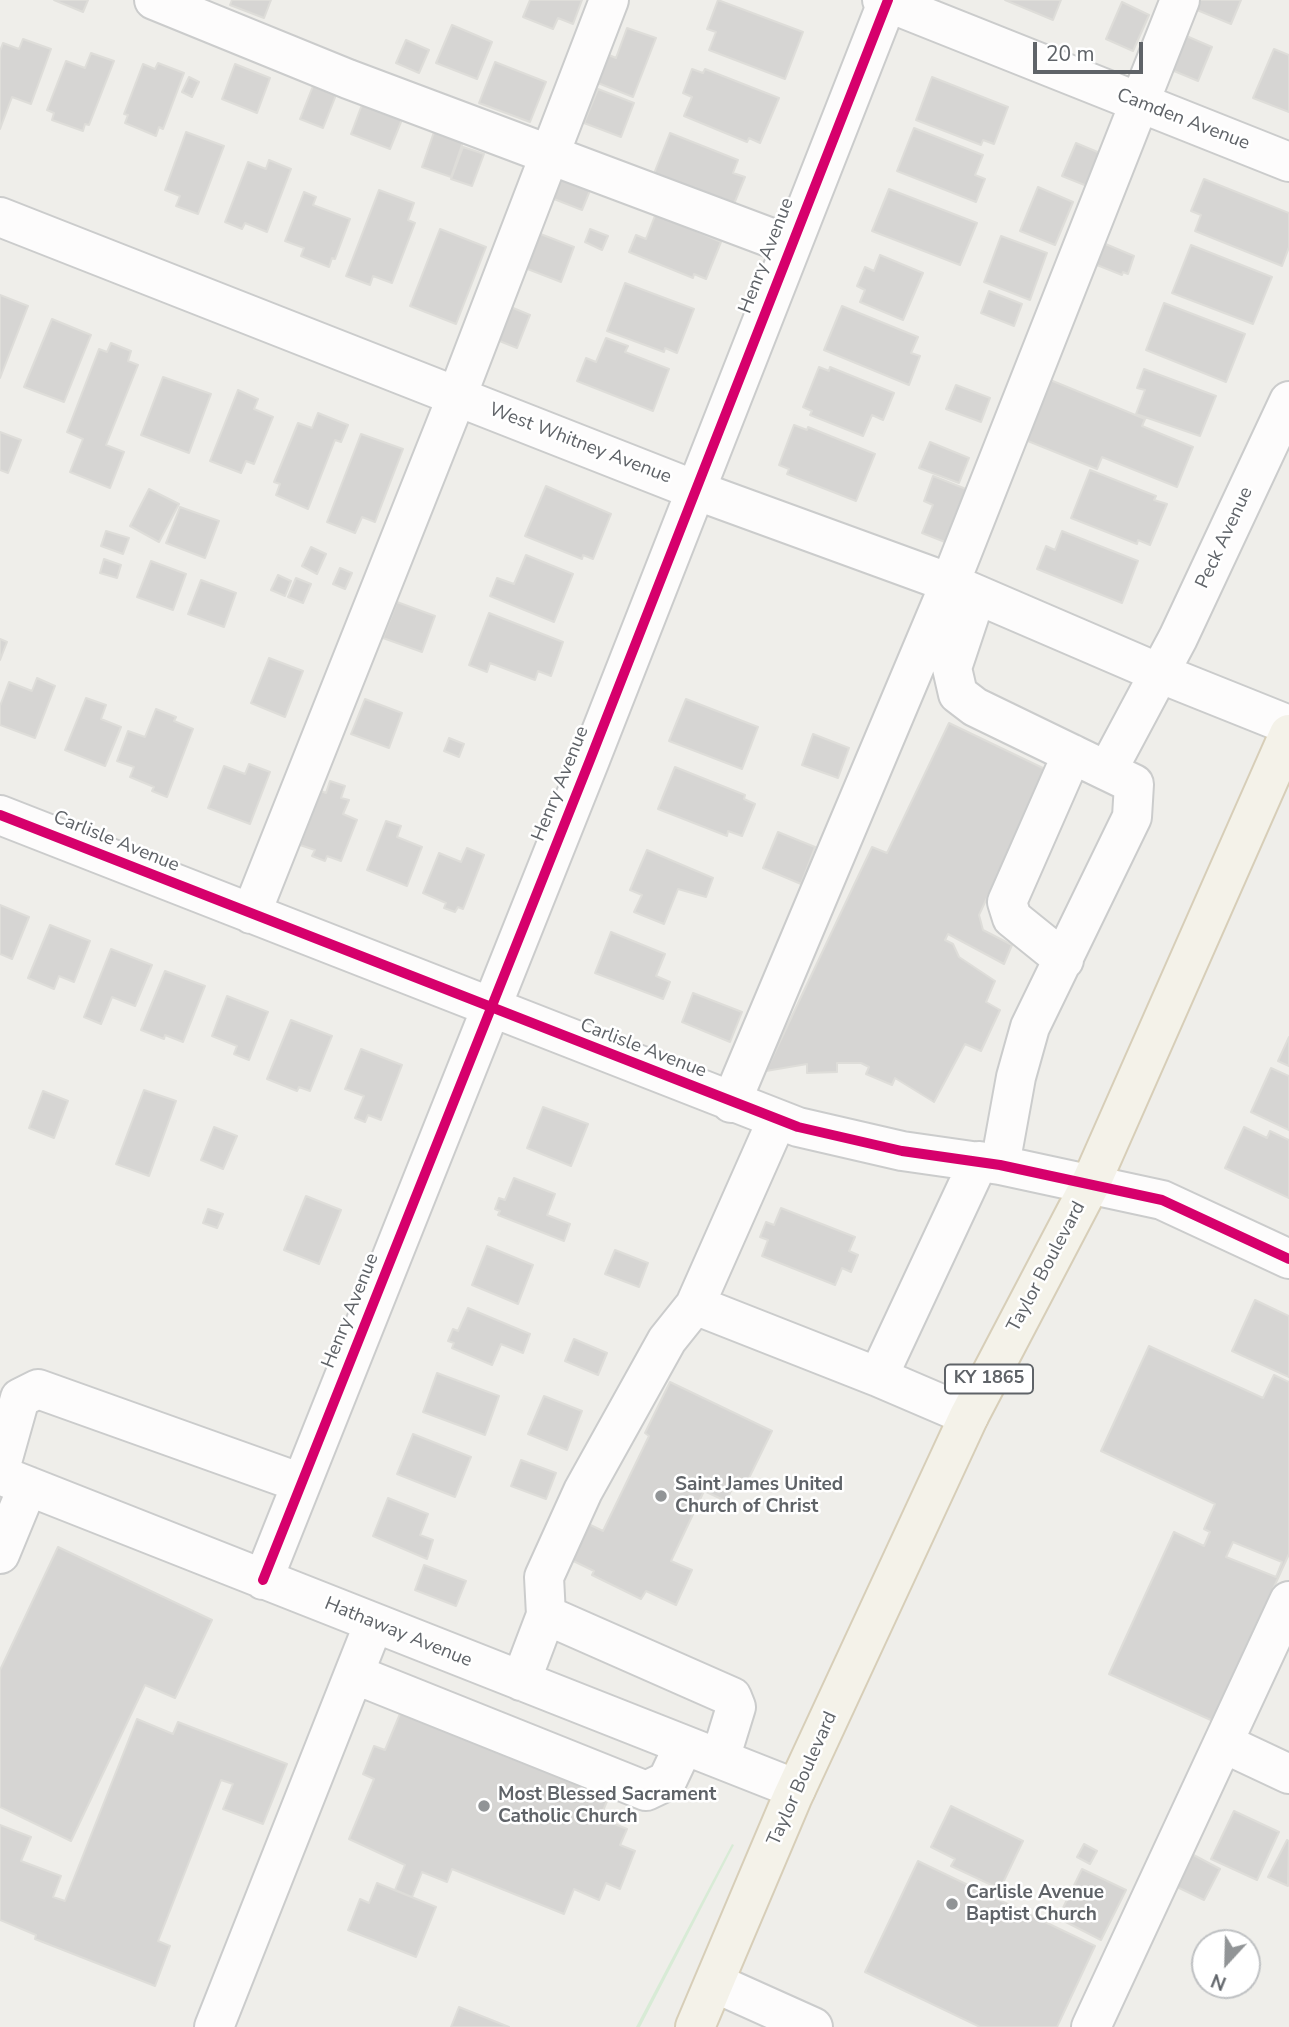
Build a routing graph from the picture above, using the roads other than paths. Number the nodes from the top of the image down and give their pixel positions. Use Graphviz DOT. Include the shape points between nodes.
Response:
graph roads {
  1 [pos="154,0"];
  2 [pos="609,0"];
  3 [pos="1180,0"];
  4 [pos="886,1"];
  5 [pos="1138,103"];
  6 [pos="549,155"];
  7 [pos="1289,162"];
  8 [pos="0,217"];
  9 [pos="790,245"];
  10 [pos="457,396"];
  11 [pos="1289,401"];
  12 [pos="695,489"];
  13 [pos="963,590"];
  14 [pos="1159,673"];
  15 [pos="1289,725"];
  16 [pos="1289,734"];
  17 [pos="1072,754"];
  18 [pos="1107,771"];
  19 [pos="0,815"];
  20 [pos="251,914"];
  21 [pos="1064,960"];
  22 [pos="490,1008"];
  23 [pos="731,1103"];
  24 [pos="778,1120"];
  25 [pos="990,1163"];
  26 [pos="1090,1185"];
  27 [pos="1289,1259"];
  28 [pos="695,1305"];
  29 [pos="878,1377"];
  30 [pos="970,1416"];
  31 [pos="9,1477"];
  32 [pos="301,1483"];
  33 [pos="0,1554"];
  34 [pos="263,1580"];
  35 [pos="1289,1601"];
  36 [pos="546,1615"];
  37 [pos="374,1623"];
  38 [pos="354,1674"];
  39 [pos="521,1682"];
  40 [pos="1223,1743"];
  41 [pos="684,1745"];
  42 [pos="720,1759"];
  43 [pos="1289,1774"];
  44 [pos="796,1789"];
  45 [pos="715,1983"];
  46 [pos="214,2027"];
  47 [pos="695,2027"];
  48 [pos="813,2027"];
  49 [pos="1091,2027"];
  1 -- 6 [label="street"];
  2 -- 6 [label="street"];
  3 -- 5 [label="street"];
  4 -- 5 [label="street, Camden Avenue"];
  4 -- 9 [label="street, Henry Avenue"];
  5 -- 7 [label="street, Camden Avenue"];
  5 -- 13 [label="street"];
  6 -- 9 [label="street"];
  6 -- 10 [label="street"];
  8 -- 10 [label="street, West Whitney Avenue"];
  9 -- 12 [label="street, Henry Avenue"];
  10 -- 12 [label="street, West Whitney Avenue"];
  10 -- 20 [label="street"];
  11 -- 14 [label="street, Peck Avenue"];
  12 -- 13 [label="street, West Whitney Avenue"];
  12 -- 22 [label="street, Henry Avenue"];
  13 -- 14 [label="street, West Whitney Avenue"];
  13 -- 17 [label="street" via="952,668 958,694 975,707"];
  13 -- 23 [label="street"];
  14 -- 15 [label="street, West Whitney Avenue"];
  14 -- 18 [label="street, Peck Avenue"];
  16 -- 26 [label="main road, Taylor Boulevard / KY 1865"];
  17 -- 18 [label="street"];
  17 -- 21 [label="street" via="1007,902 1012,918"];
  18 -- 21 [label="street" via="1134,784 1132,817"];
  19 -- 20 [label="street, Carlisle Avenue"];
  20 -- 22 [label="street, Carlisle Avenue"];
  21 -- 25 [label="street" via="1030,1027"];
  22 -- 23 [label="street, Carlisle Avenue"];
  22 -- 32 [label="street, Henry Avenue"];
  23 -- 24 [label="street, Carlisle Avenue"];
  24 -- 25 [label="street, Carlisle Avenue" via="902,1151"];
  24 -- 28 [label="street"];
  25 -- 26 [label="street, Carlisle Avenue"];
  25 -- 29 [label="street"];
  26 -- 27 [label="street, Carlisle Avenue" via="1162,1200"];
  26 -- 30 [label="main road, Taylor Boulevard / KY 1865"];
  28 -- 29 [label="street"];
  28 -- 36 [label="street" via="667,1340 583,1491 544,1577"];
  29 -- 30 [label="street"];
  30 -- 44 [label="main road, Taylor Boulevard / KY 1865"];
  31 -- 32 [label="street" via="20,1398 38,1389"];
  31 -- 33 [label="street"];
  31 -- 34 [label="street, Hathaway Avenue"];
  32 -- 34 [label="street, Henry Avenue"];
  34 -- 37 [label="street, Hathaway Avenue"];
  35 -- 40 [label="street"];
  36 -- 39 [label="street"];
  36 -- 42 [label="street" via="732,1697 736,1707"];
  37 -- 38 [label="street"];
  37 -- 39 [label="street, Hathaway Avenue"];
  38 -- 41 [label="street" via="646,1791 667,1781"];
  38 -- 46 [label="street"];
  39 -- 41 [label="street, Hathaway Avenue"];
  40 -- 43 [label="street"];
  40 -- 49 [label="street"];
  41 -- 42 [label="street, Hathaway Avenue"];
  42 -- 44 [label="street, Hathaway Avenue"];
  44 -- 45 [label="main road, Taylor Boulevard / KY 1865"];
  45 -- 47 [label="main road, Taylor Boulevard / KY 1865"];
  45 -- 48 [label="street"];
}
